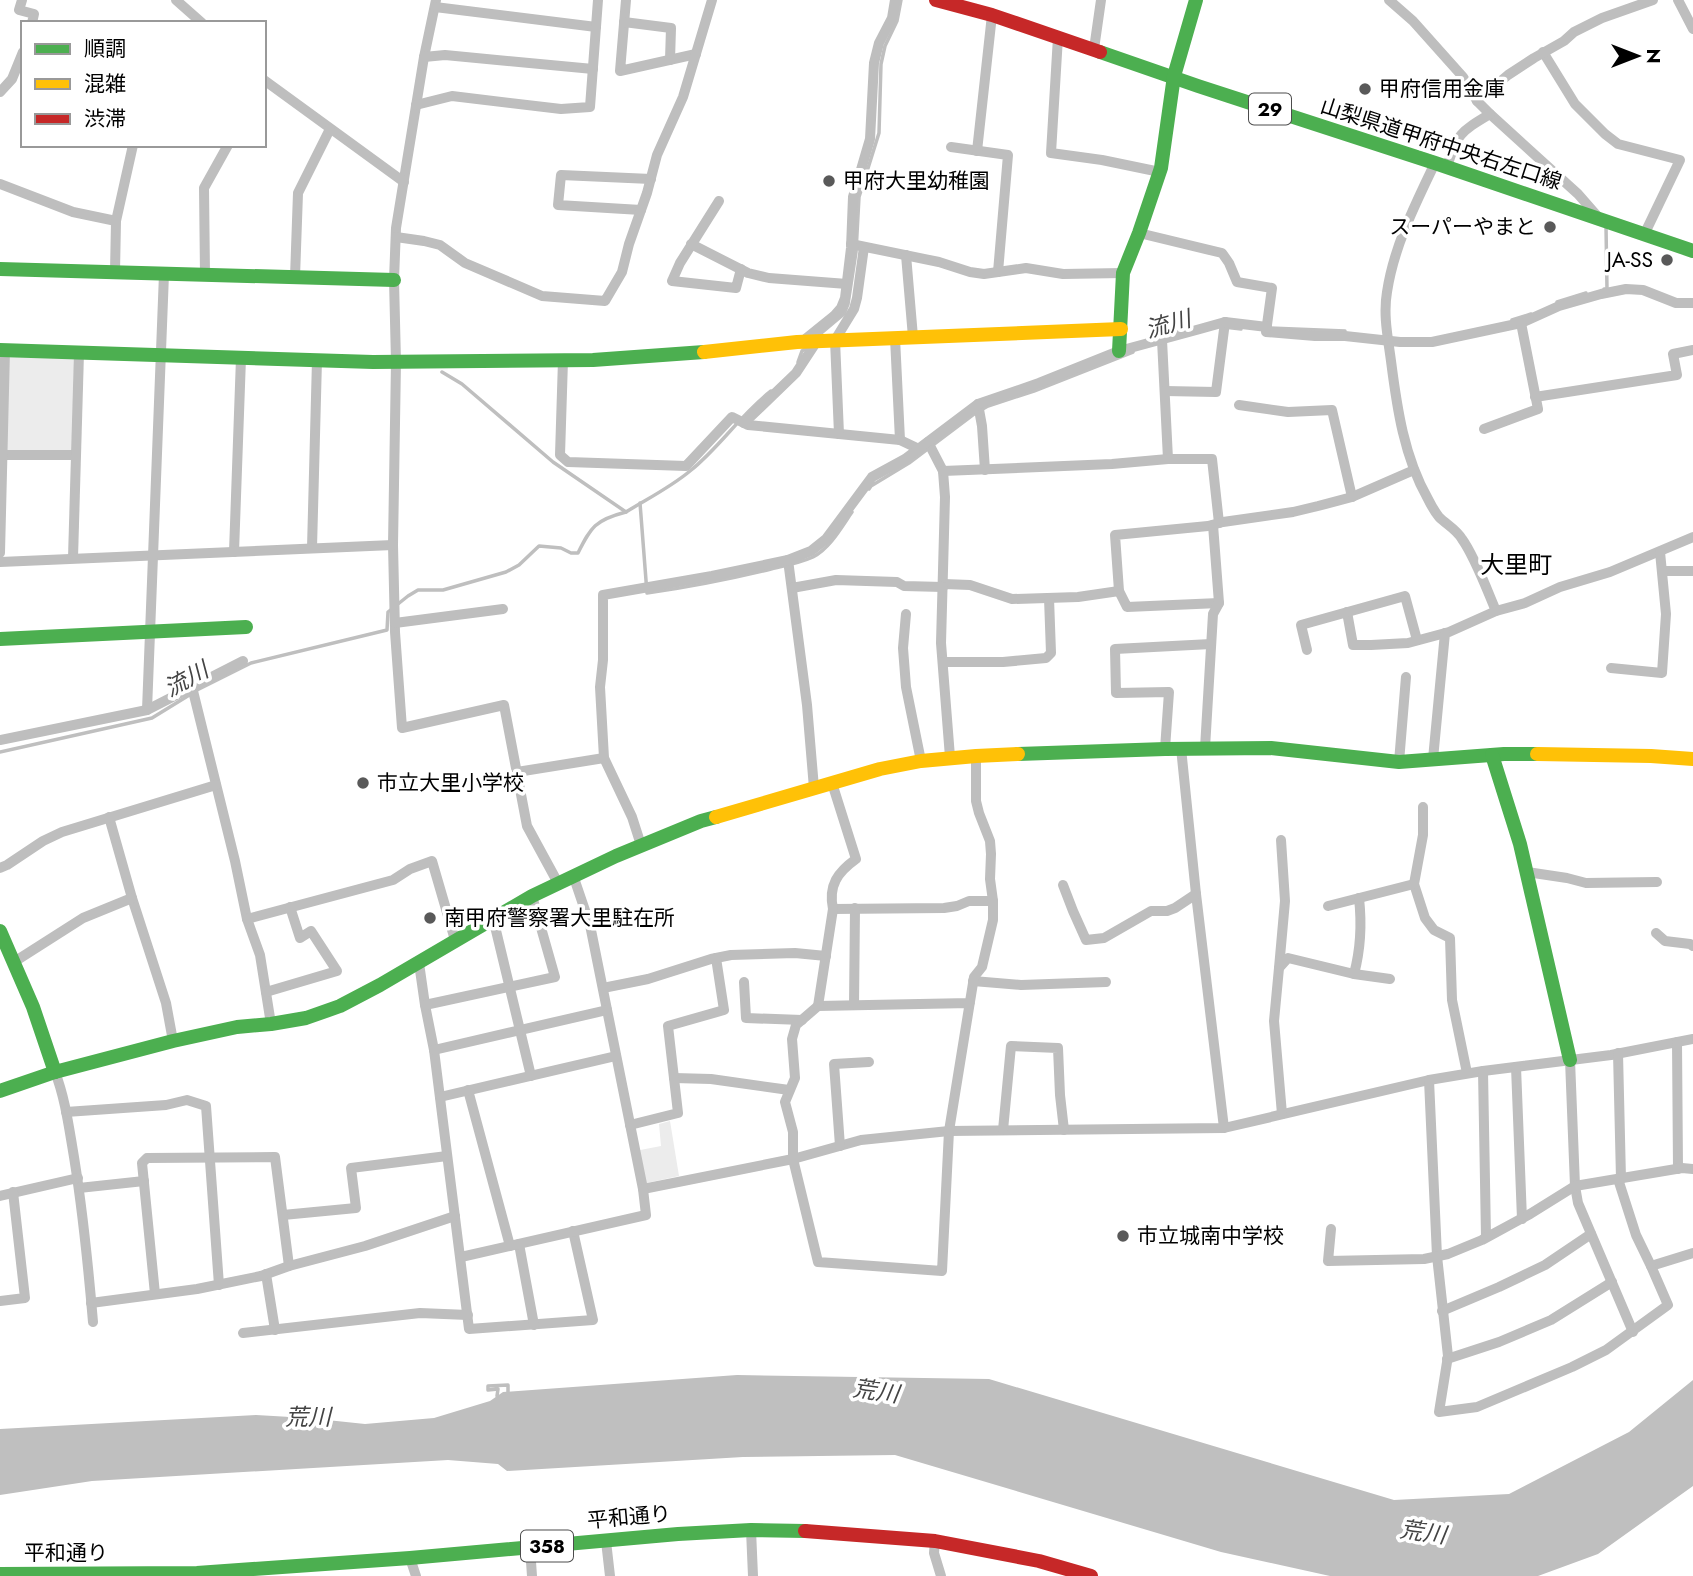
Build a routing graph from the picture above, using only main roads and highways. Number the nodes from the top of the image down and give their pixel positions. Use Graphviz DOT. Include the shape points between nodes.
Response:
graph roads {
  1 [pos="936,0"];
  2 [pos="1196,0"];
  3 [pos="972,4"];
  4 [pos="1174,76"];
  5 [pos="1693,251"];
  6 [pos="0,268"];
  7 [pos="394,280"];
  8 [pos="1121,329"];
  9 [pos="2,350"];
  10 [pos="1119,351"];
  11 [pos="246,626"];
  12 [pos="0,639"];
  13 [pos="1492,755"];
  14 [pos="1693,759"];
  15 [pos="0,931"];
  16 [pos="1570,1060"];
  17 [pos="55,1072"];
  18 [pos="0,1091"];
  19 [pos="0,1574"];
  20 [pos="76,1575"];
  21 [pos="1091,1576"];
  1 -- 3 [label="main road, 山梨県道甲府中央右左口線 / 29"];
  2 -- 4 [label="main road"];
  3 -- 4 [label="main road, 山梨県道甲府中央右左口線 / 29" via="992,15"];
  4 -- 5 [label="main road, 山梨県道甲府中央右左口線 / 29" via="1618,226 1646,230"];
  4 -- 8 [label="main road" via="1160,172 1123,273"];
  6 -- 7 [label="main road"];
  8 -- 9 [label="main road" via="810,341 593,360 396,362"];
  8 -- 10 [label="main road"];
  11 -- 12 [label="main road"];
  13 -- 14 [label="main road"];
  13 -- 16 [label="main road" via="1520,844"];
  13 -- 17 [label="main road" via="1399,762 1293,749 1181,748 950,757 880,769 701,821 641,845 532,896 340,1006 306,1018 237,1027"];
  15 -- 17 [label="main road"];
  17 -- 18 [label="main road"];
  19 -- 20 [label="main road, 平和通り / 358"];
  20 -- 21 [label="main road, 平和通り / 358" via="197,1573 751,1530 935,1541"];
}
